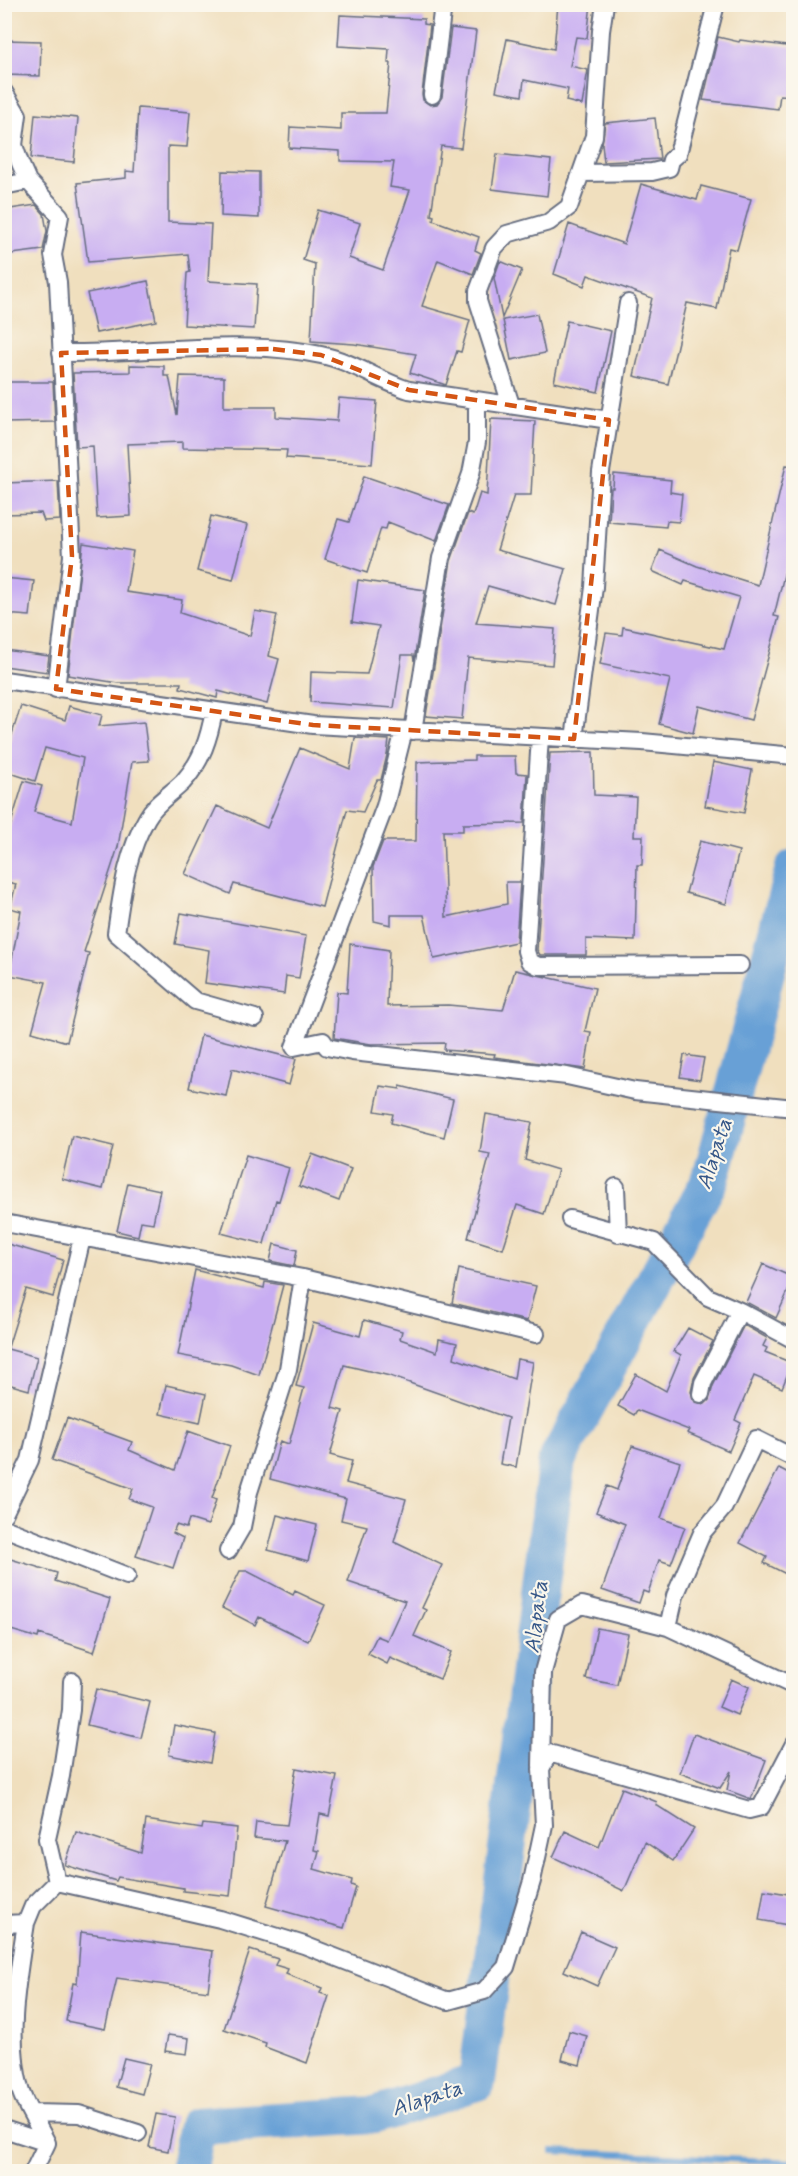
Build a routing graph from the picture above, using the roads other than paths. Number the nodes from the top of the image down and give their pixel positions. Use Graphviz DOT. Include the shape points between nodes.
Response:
graph roads {
  1 [pos="443,4"];
  2 [pos="605,4"];
  3 [pos="716,4"];
  4 [pos="4,92"];
  5 [pos="432,95"];
  6 [pos="581,173"];
  7 [pos="28,181"];
  8 [pos="4,186"];
  9 [pos="628,303"];
  10 [pos="61,353"];
  11 [pos="477,400"];
  12 [pos="511,405"];
  13 [pos="609,420"];
  14 [pos="4,680"];
  15 [pos="56,689"];
  16 [pos="214,711"];
  17 [pos="408,730"];
  18 [pos="540,737"];
  19 [pos="574,739"];
  20 [pos="794,756"];
  21 [pos="740,965"];
  22 [pos="255,1018"];
  23 [pos="794,1108"];
  24 [pos="616,1187"];
  25 [pos="570,1219"];
  26 [pos="4,1223"];
  27 [pos="618,1234"];
  28 [pos="82,1238"];
  29 [pos="303,1278"];
  30 [pos="740,1311"];
  31 [pos="536,1334"];
  32 [pos="794,1340"];
  33 [pos="701,1394"];
  34 [pos="794,1458"];
  35 [pos="4,1514"];
  36 [pos="4,1528"];
  37 [pos="228,1551"];
  38 [pos="127,1576"];
  39 [pos="668,1627"];
  40 [pos="72,1681"];
  41 [pos="794,1686"];
  42 [pos="794,1744"];
  43 [pos="541,1768"];
  44 [pos="57,1882"];
  45 [pos="26,1923"];
  46 [pos="4,1924"];
  47 [pos="32,2113"];
  48 [pos="4,2129"];
  49 [pos="138,2133"];
  50 [pos="47,2143"];
  51 [pos="33,2172"];
  1 -- 5 [label="street"];
  2 -- 6 [label="street" via="594,136"];
  3 -- 6 [label="street" via="678,154 669,168 652,172"];
  4 -- 7 [label="street" via="18,115 14,145"];
  6 -- 12 [label="street" via="569,207 558,218 507,234 494,248 478,291"];
  7 -- 8 [label="street"];
  7 -- 10 [label="street" via="60,216 53,255"];
  9 -- 13 [label="street"];
  10 -- 11 [label="street" via="273,349 321,355 410,390"];
  10 -- 15 [label="street" via="72,556"];
  11 -- 12 [label="street"];
  11 -- 17 [label="street" via="477,442 471,474 441,558"];
  12 -- 13 [label="street"];
  13 -- 19 [label="street" via="601,472 594,587"];
  14 -- 15 [label="street"];
  15 -- 16 [label="street"];
  16 -- 17 [label="street" via="313,725"];
  16 -- 22 [label="street" via="209,740 199,760 147,817 125,870 116,933 195,1001"];
  17 -- 18 [label="street"];
  17 -- 23 [label="street" via="385,806 294,1047 323,1041 327,1047 352,1052 567,1076 635,1091"];
  18 -- 19 [label="street"];
  18 -- 21 [label="street" via="526,951 529,961 538,966"];
  19 -- 20 [label="street"];
  24 -- 27 [label="street"];
  25 -- 27 [label="street"];
  26 -- 28 [label="street"];
  27 -- 30 [label="street" via="654,1242 708,1297"];
  28 -- 29 [label="street"];
  28 -- 35 [label="street" via="30,1460"];
  29 -- 31 [label="street"];
  29 -- 37 [label="street" via="288,1369 249,1492 242,1527"];
  30 -- 32 [label="street"];
  30 -- 33 [label="street"];
  34 -- 39 [label="street" via="756,1439 724,1507 702,1533 675,1596"];
  36 -- 38 [label="street"];
  39 -- 41 [label="street"];
  39 -- 43 [label="street" via="582,1605 558,1619 543,1672"];
  40 -- 44 [label="street" via="61,1776 47,1839"];
  42 -- 43 [label="street" via="762,1807 749,1810 566,1756 549,1753"];
  43 -- 44 [label="street" via="544,1825 506,1967 483,1991 448,2001 304,1945 220,1919"];
  44 -- 45 [label="street" via="33,1906"];
  45 -- 46 [label="street"];
  45 -- 47 [label="street" via="15,1998 16,2051 20,2090"];
  47 -- 49 [label="street" via="79,2114"];
  47 -- 50 [label="street"];
  48 -- 50 [label="street"];
  50 -- 51 [label="street"];
}
